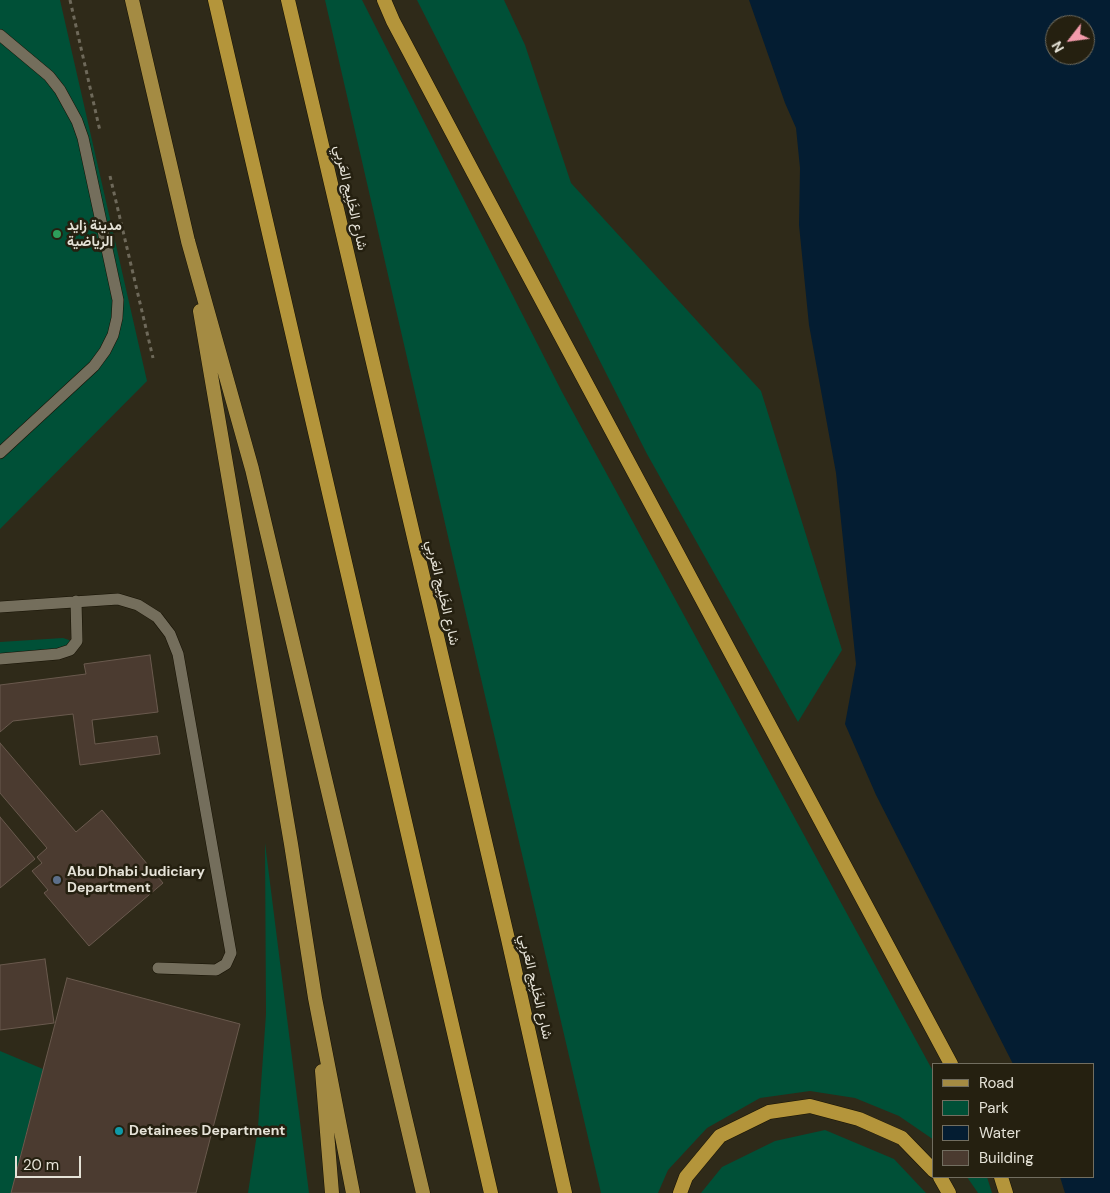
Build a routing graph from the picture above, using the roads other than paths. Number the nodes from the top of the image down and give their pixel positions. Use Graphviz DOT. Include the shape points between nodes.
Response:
graph roads {
  1 [pos="132,0"];
  2 [pos="215,0"];
  3 [pos="288,0"];
  4 [pos="384,0"];
  5 [pos="0,35"];
  6 [pos="188,241"];
  7 [pos="0,453"];
  8 [pos="76,601"];
  9 [pos="0,607"];
  10 [pos="0,659"];
  11 [pos="158,968"];
  12 [pos="315,998"];
  13 [pos="950,1063"];
  14 [pos="932,1169"];
  15 [pos="941,1178"];
  16 [pos="1002,1178"];
  17 [pos="332,1193"];
  18 [pos="353,1193"];
  19 [pos="423,1193"];
  20 [pos="491,1193"];
  21 [pos="565,1193"];
  22 [pos="680,1193"];
  23 [pos="949,1193"];
  24 [pos="1006,1193"];
  1 -- 6 [label="main road"];
  2 -- 20 [label="highway"];
  3 -- 21 [label="highway, شارع الخَلِيج العَربِي"];
  4 -- 13 [label="highway" via="468,163"];
  5 -- 7 [label="lane" via="49,76 77,121 118,300 113,335 94,366"];
  6 -- 12 [label="main road"];
  6 -- 19 [label="main road" via="252,469"];
  8 -- 9 [label="lane"];
  8 -- 10 [label="lane" via="77,641 70,650"];
  8 -- 11 [label="lane" via="118,599 138,605 157,617 170,634 178,654 231,953 226,964 216,970"];
  12 -- 17 [label="main road"];
  12 -- 18 [label="main road"];
  14 -- 22 [label="highway" via="902,1138 859,1119 810,1106 769,1112 720,1136 686,1177"];
  15 -- 23 [label="highway"];
  16 -- 24 [label="highway"];
}
